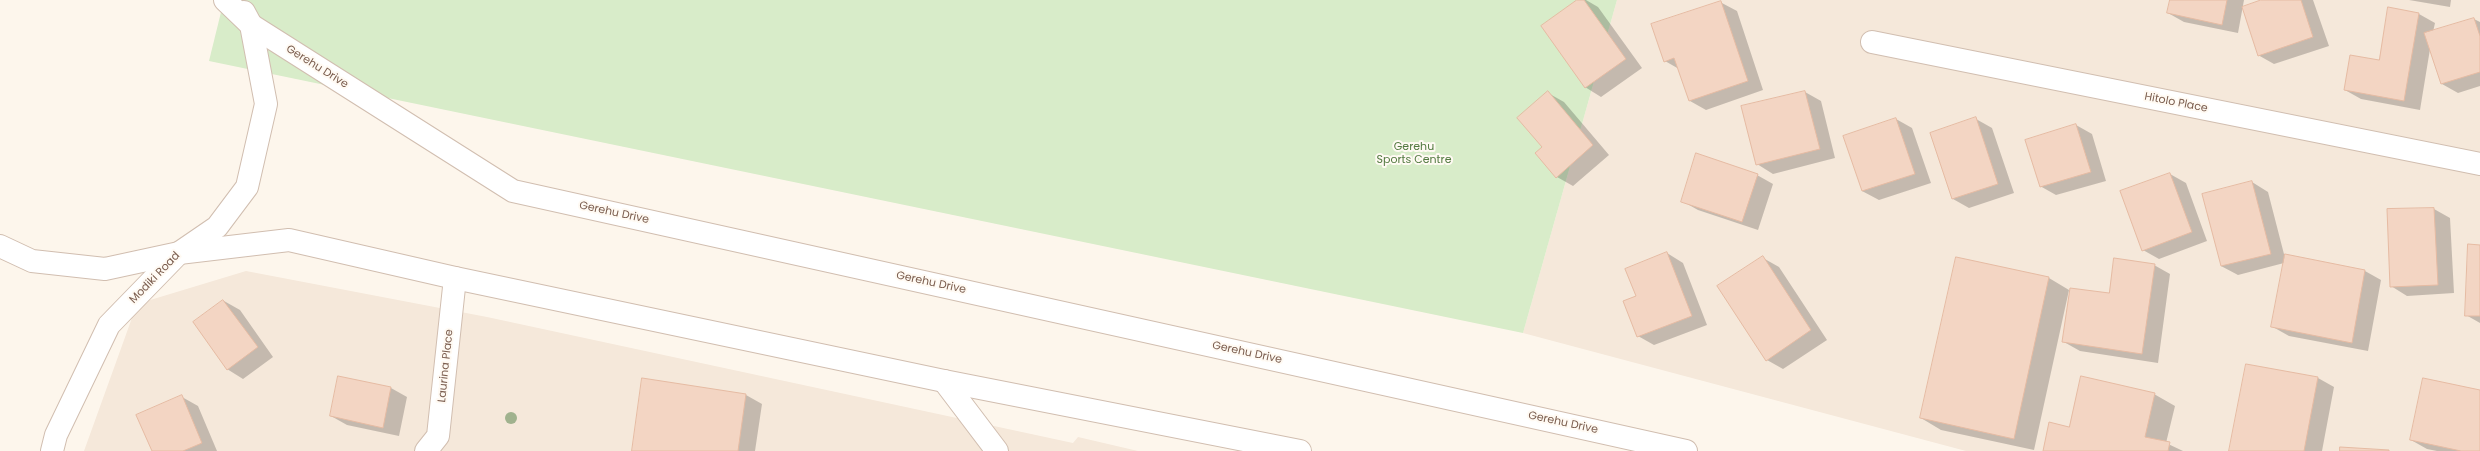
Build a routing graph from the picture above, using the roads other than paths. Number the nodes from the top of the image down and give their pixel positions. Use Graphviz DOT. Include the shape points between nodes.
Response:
graph roads {
  1 [pos="225,0"];
  2 [pos="237,0"];
  3 [pos="251,25"];
  4 [pos="1872,42"];
  5 [pos="2480,164"];
  6 [pos="0,246"];
  7 [pos="179,253"];
  8 [pos="455,278"];
  9 [pos="944,381"];
  10 [pos="52,451"];
  11 [pos="426,451"];
  12 [pos="997,451"];
  13 [pos="1300,451"];
  14 [pos="1686,451"];
  1 -- 3 [label="street, Gerehu Drive"];
  2 -- 3 [label="street, Modiki Road"];
  3 -- 7 [label="street, Modiki Road" via="266,104 246,187 217,227"];
  3 -- 14 [label="street, Gerehu Drive" via="513,191"];
  4 -- 5 [label="street, Hitolo Place"];
  6 -- 7 [label="street" via="32,262 105,269"];
  7 -- 8 [label="street" via="289,240"];
  7 -- 10 [label="street, Modiki Road" via="109,325 56,435"];
  8 -- 9 [label="street"];
  8 -- 11 [label="street, Laurina Place" via="438,436"];
  9 -- 12 [label="street"];
  9 -- 13 [label="street"];
}
